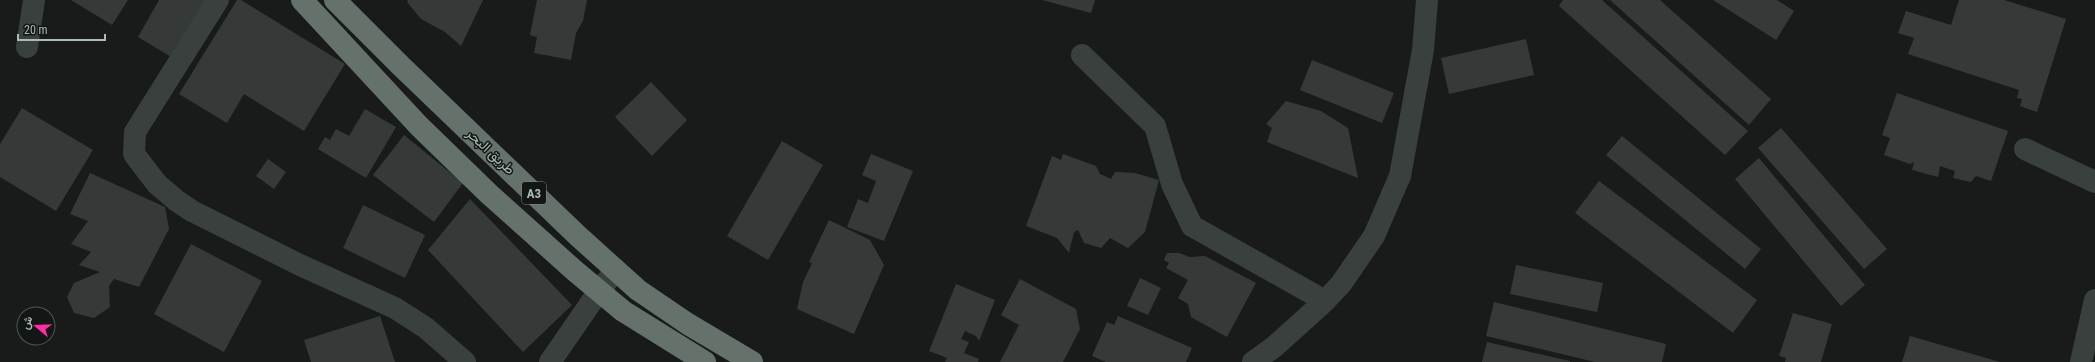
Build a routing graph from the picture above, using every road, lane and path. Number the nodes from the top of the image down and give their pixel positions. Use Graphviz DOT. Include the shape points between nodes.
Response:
graph roads {
  1 [pos="34,0"];
  2 [pos="218,0"];
  3 [pos="302,0"];
  4 [pos="335,0"];
  5 [pos="1427,0"];
  6 [pos="27,47"];
  7 [pos="1082,55"];
  8 [pos="2025,150"];
  9 [pos="2095,182"];
  10 [pos="616,270"];
  11 [pos="599,291"];
  12 [pos="2095,300"];
  13 [pos="1325,301"];
  14 [pos="465,362"];
  15 [pos="550,362"];
  16 [pos="705,362"];
  17 [pos="752,362"];
  18 [pos="1253,362"];
  19 [pos="2081,362"];
  1 -- 6 [label="street"];
  2 -- 14 [label="street" via="135,132 134,154 158,184 177,202 300,265 395,308 426,328"];
  3 -- 11 [label="highway, A3" via="414,120 484,189"];
  4 -- 10 [label="highway, طريق البحر / A3"];
  5 -- 13 [label="street" via="1423,50 1400,176 1374,236 1341,284"];
  7 -- 13 [label="street" via="1155,126 1172,184 1192,226"];
  8 -- 9 [label="street"];
  10 -- 11 [label="street"];
  10 -- 17 [label="highway, طريق البحر / A3" via="638,290 688,324"];
  11 -- 15 [label="street"];
  11 -- 16 [label="highway, A3" via="623,311"];
  12 -- 19 [label="street"];
  13 -- 18 [label="street" via="1274,347"];
}
